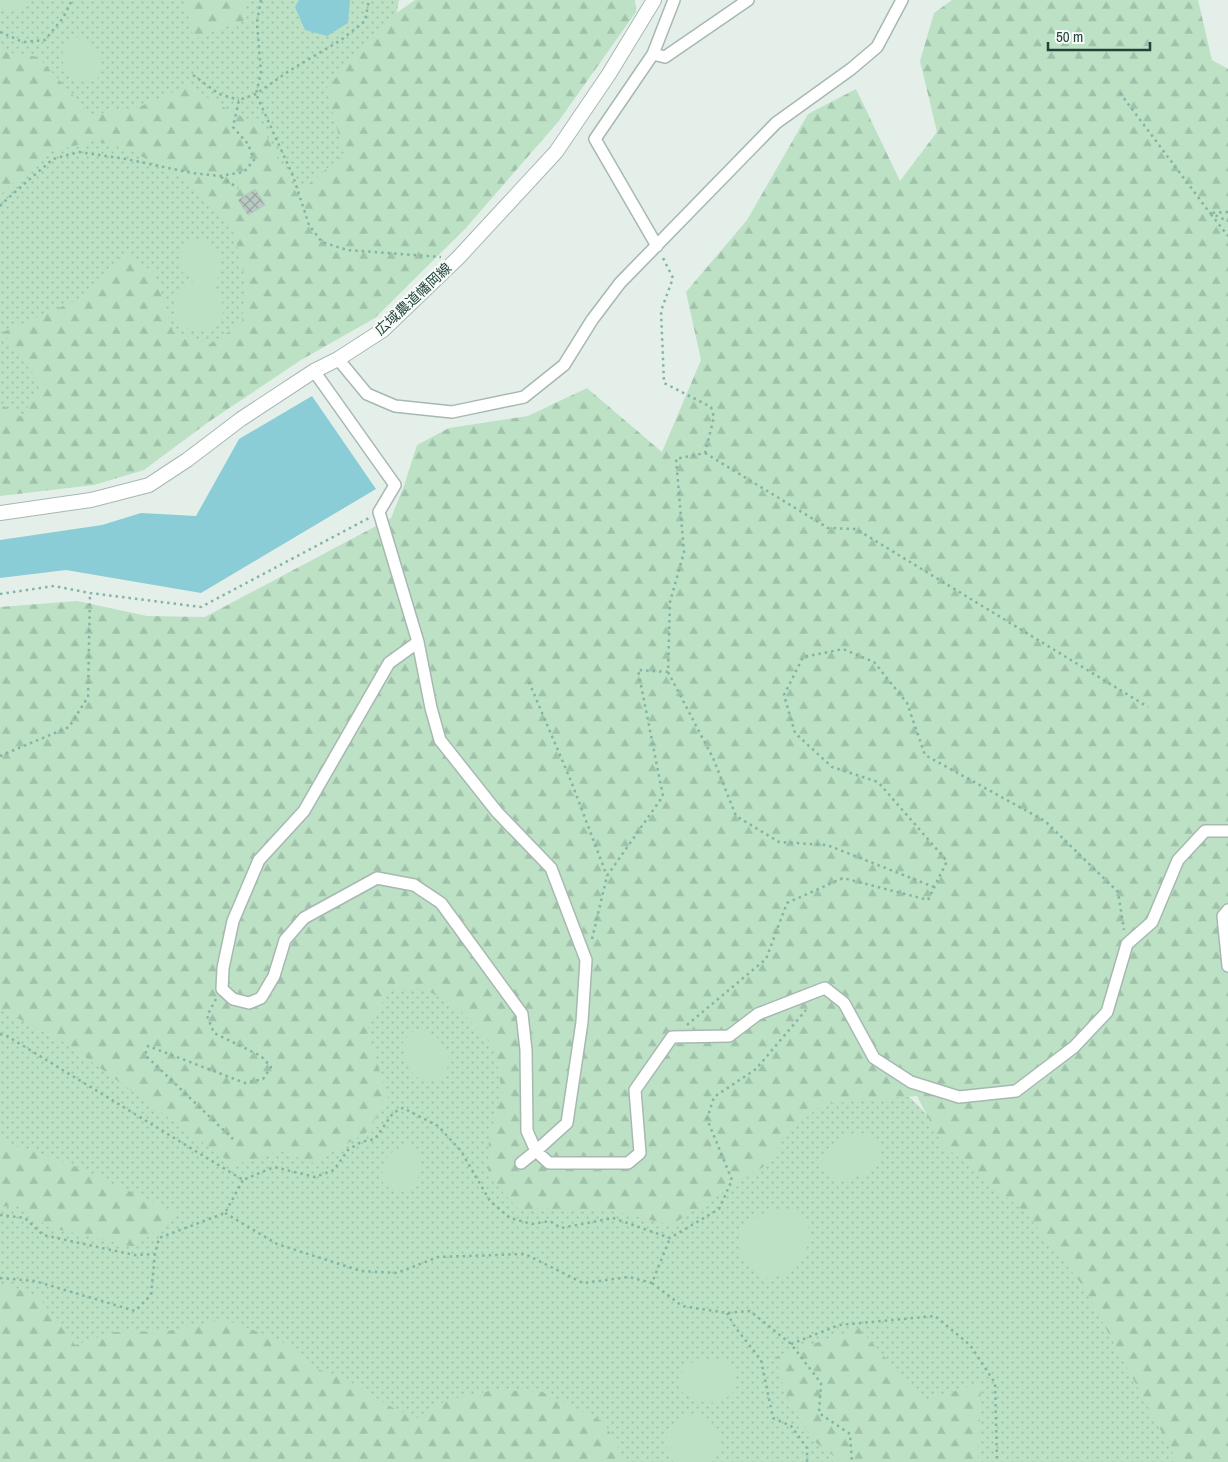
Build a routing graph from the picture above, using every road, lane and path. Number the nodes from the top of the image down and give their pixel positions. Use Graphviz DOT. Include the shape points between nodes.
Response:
graph roads {
  1 [pos="72,0"];
  2 [pos="261,0"];
  3 [pos="369,0"];
  4 [pos="654,0"];
  5 [pos="674,0"];
  6 [pos="748,0"];
  7 [pos="902,0"];
  8 [pos="0,32"];
  9 [pos="653,54"];
  10 [pos="193,75"];
  11 [pos="1120,93"];
  12 [pos="256,94"];
  13 [pos="239,100"];
  14 [pos="220,176"];
  15 [pos="238,188"];
  16 [pos="0,206"];
  17 [pos="1228,212"];
  18 [pos="1210,213"];
  19 [pos="1228,220"];
  20 [pos="1228,236"];
  21 [pos="657,246"];
  22 [pos="458,258"];
  23 [pos="338,359"];
  24 [pos="314,370"];
  25 [pos="705,453"];
  26 [pos="379,512"];
  27 [pos="0,513"];
  28 [pos="90,593"];
  29 [pos="0,594"];
  30 [pos="418,642"];
  31 [pos="668,672"];
  32 [pos="529,682"];
  33 [pos="1148,707"];
  34 [pos="0,756"];
  35 [pos="1228,831"];
  36 [pos="607,876"];
  37 [pos="934,887"];
  38 [pos="1228,910"];
  39 [pos="1127,944"];
  40 [pos="586,960"];
  41 [pos="1228,966"];
  42 [pos="222,989"];
  43 [pos="806,1010"];
  44 [pos="0,1034"];
  45 [pos="672,1037"];
  46 [pos="232,1139"];
  47 [pos="536,1152"];
  48 [pos="521,1163"];
  49 [pos="243,1180"];
  50 [pos="225,1213"];
  51 [pos="0,1215"];
  52 [pos="670,1238"];
  53 [pos="155,1254"];
  54 [pos="0,1278"];
  55 [pos="652,1283"];
  56 [pos="728,1313"];
  57 [pos="791,1344"];
  58 [pos="807,1462"];
  59 [pos="852,1462"];
  60 [pos="997,1462"];
  1 -- 8 [label="path" via="63,18 45,40 23,42"];
  2 -- 12 [label="path" via="258,22 261,73"];
  3 -- 12 [label="path" via="365,21"];
  4 -- 22 [label="street, 広域農道幡岡線" via="556,152"];
  5 -- 9 [label="street"];
  6 -- 9 [label="street" via="665,57"];
  7 -- 21 [label="street" via="877,47 776,123"];
  9 -- 21 [label="street" via="595,139"];
  10 -- 13 [label="path" via="219,94"];
  11 -- 18 [label="path"];
  12 -- 13 [label="path"];
  12 -- 22 [label="path" via="293,176 309,225 322,242 347,250"];
  13 -- 14 [label="path" via="233,127 248,144 254,160 244,172"];
  14 -- 15 [label="path"];
  14 -- 16 [label="path" via="79,152 53,159"];
  17 -- 18 [label="path"];
  18 -- 19 [label="path"];
  18 -- 20 [label="path"];
  21 -- 23 [label="street" via="620,283 564,365 524,397 452,412 395,406 367,394"];
  21 -- 25 [label="path" via="673,278 661,311 664,383 712,407 714,417"];
  22 -- 23 [label="street, 広域農道幡岡線" via="383,330"];
  23 -- 24 [label="street, 広域農道幡岡線"];
  24 -- 26 [label="street" via="395,485"];
  24 -- 27 [label="street, 広域農道幡岡線" via="149,485 91,500"];
  25 -- 31 [label="path" via="676,459 684,552 670,602"];
  25 -- 33 [label="path" via="828,528 856,529"];
  26 -- 28 [label="path" via="201,607"];
  26 -- 30 [label="street"];
  28 -- 29 [label="path" via="54,586"];
  28 -- 34 [label="path" via="88,697 69,727"];
  30 -- 40 [label="street" via="440,740 497,812 551,868"];
  30 -- 42 [label="street" via="389,663 304,811 259,860 233,921"];
  31 -- 36 [label="path" via="638,670 664,796"];
  31 -- 37 [label="path" via="713,758 736,816 778,842 827,845"];
  32 -- 36 [label="path"];
  35 -- 39 [label="street" via="1205,831 1178,860 1152,922"];
  36 -- 40 [label="path"];
  37 -- 39 [label="path" via="947,861 878,782 832,767 795,733 784,695 803,657 842,649 874,662 907,703 925,755 1045,821 1118,892"];
  37 -- 45 [label="path" via="928,900 843,878 787,903 766,959"];
  38 -- 41 [label="street" via="1223,916"];
  39 -- 45 [label="street" via="1106,1012 1074,1047 1016,1091 959,1096 911,1082 874,1058 844,1003 825,988 758,1014 729,1036"];
  40 -- 47 [label="street" via="582,1022 567,1123"];
  42 -- 46 [label="path" via="207,1016 214,1032 261,1056 271,1068 263,1079 245,1084 148,1046 145,1055"];
  42 -- 47 [label="street" via="233,999 249,1002 261,998 274,976 285,940 304,918 377,878 414,885 441,903 522,1014 527,1131"];
  43 -- 52 [label="path" via="756,1069 714,1097 708,1119 732,1180 719,1209"];
  44 -- 49 [label="path"];
  45 -- 47 [label="street" via="635,1090 640,1153 628,1163 549,1163"];
  47 -- 48 [label="street"];
  49 -- 50 [label="path"];
  49 -- 52 [label="path" via="274,1167 315,1177 334,1170 348,1150 361,1142 375,1139 393,1113 403,1108 438,1126 461,1151 490,1201 510,1218 532,1224 550,1221 561,1228 612,1218"];
  50 -- 53 [label="path" via="159,1238"];
  50 -- 55 [label="path" via="277,1244 361,1271 397,1273 438,1257 525,1254 583,1283 629,1278"];
  51 -- 53 [label="path" via="25,1218 43,1235 134,1255"];
  52 -- 55 [label="path"];
  53 -- 54 [label="path" via="151,1295 135,1311 35,1280"];
  55 -- 56 [label="path" via="682,1306"];
  56 -- 57 [label="path" via="750,1311"];
  56 -- 58 [label="path" via="761,1360 773,1418 791,1426 807,1448"];
  57 -- 59 [label="path" via="821,1383 819,1413 850,1434"];
  57 -- 60 [label="path" via="838,1325 935,1316 970,1345 995,1384"];
}
